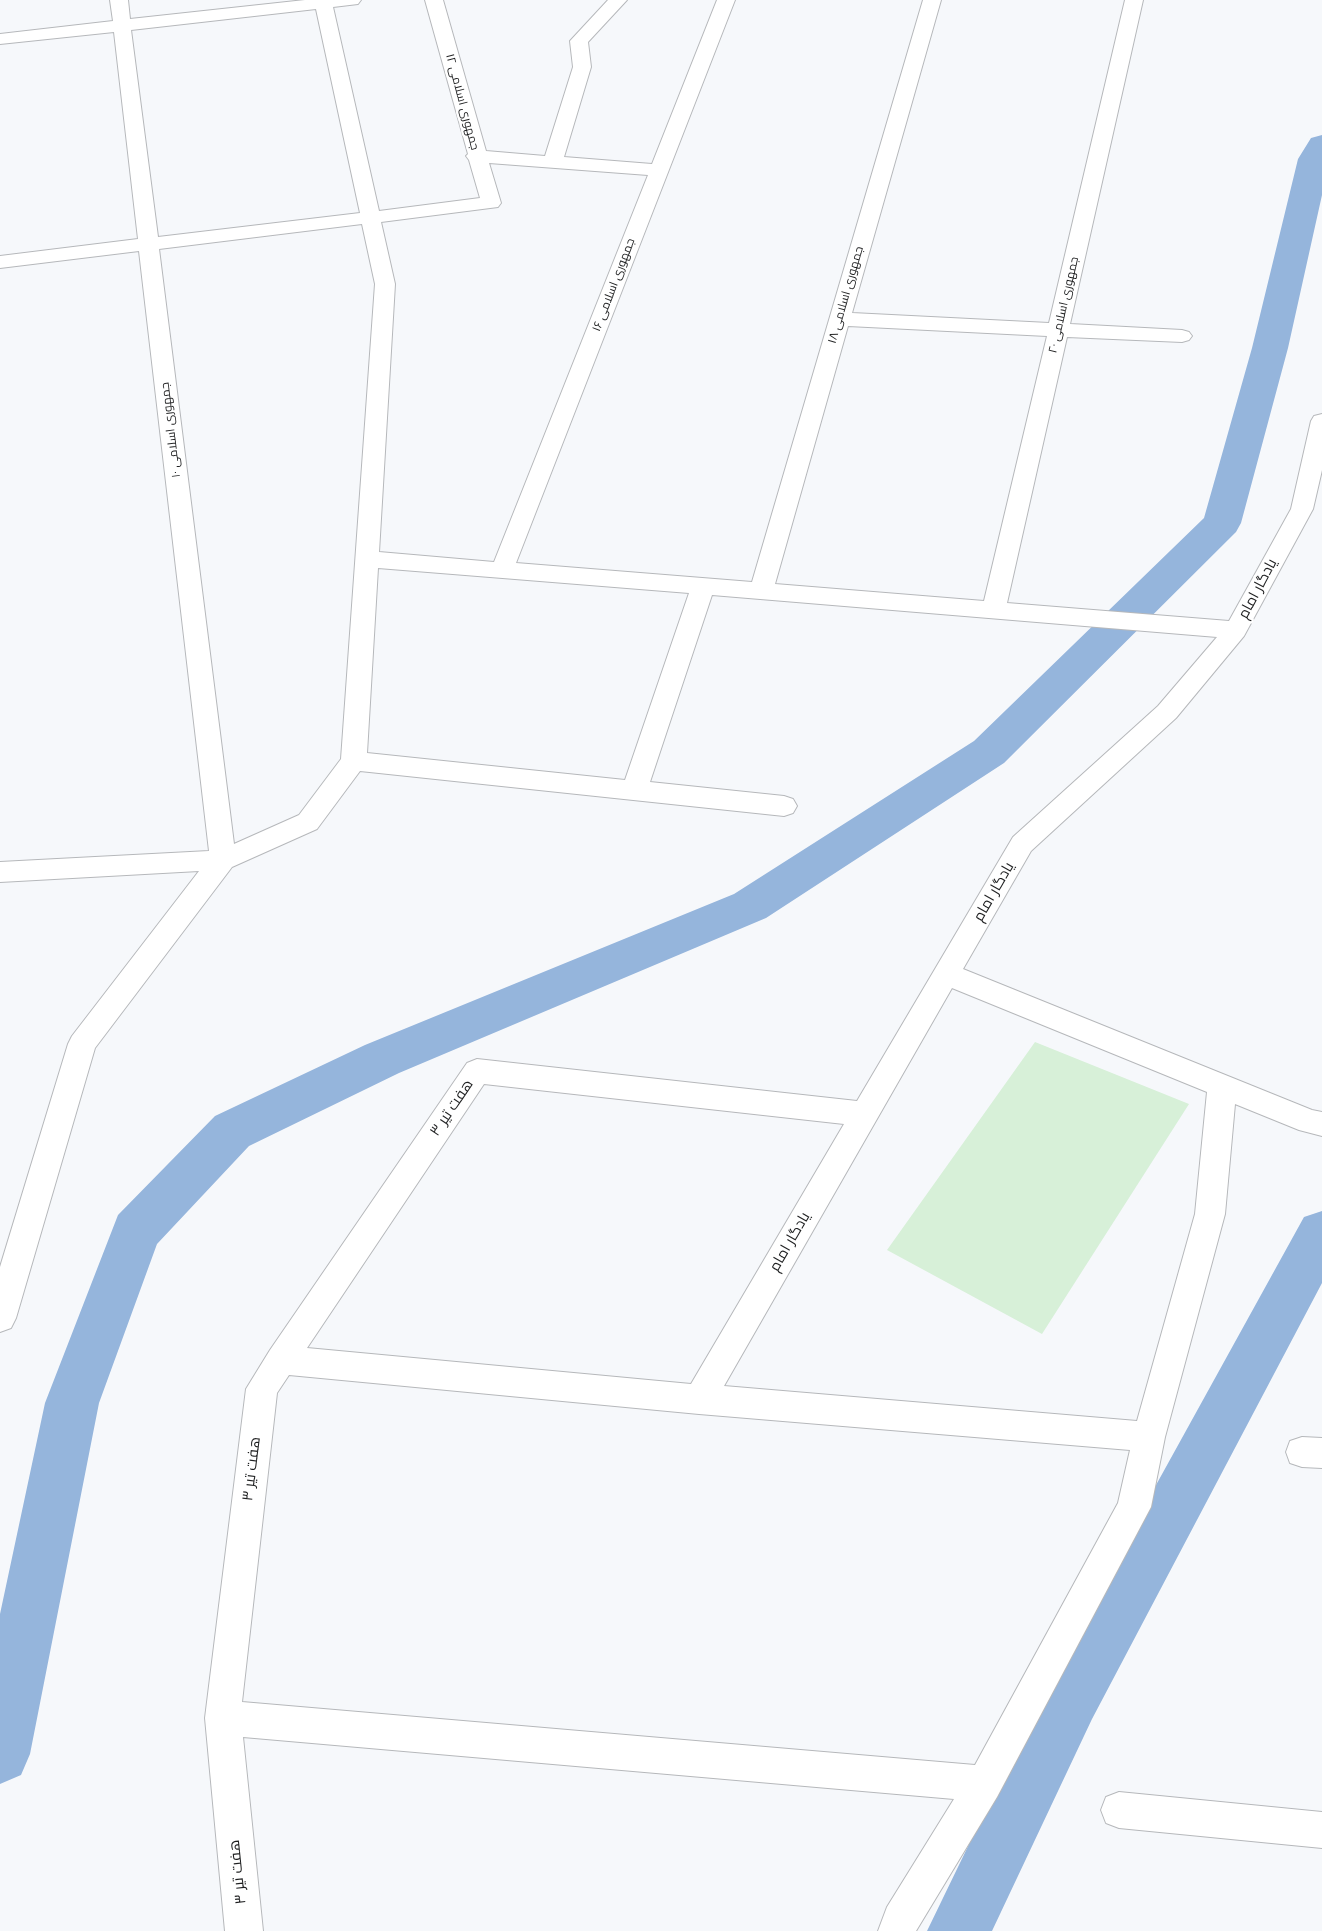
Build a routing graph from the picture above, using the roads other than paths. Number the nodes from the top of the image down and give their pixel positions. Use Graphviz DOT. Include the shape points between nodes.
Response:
graph roads {
  1 [pos="119,0"];
  2 [pos="352,0"];
  3 [pos="434,0"];
  4 [pos="618,0"];
  5 [pos="726,0"];
  6 [pos="932,0"];
  7 [pos="1134,0"];
  8 [pos="324,2"];
  9 [pos="122,26"];
  10 [pos="0,39"];
  11 [pos="476,156"];
  12 [pos="552,162"];
  13 [pos="659,170"];
  14 [pos="370,218"];
  15 [pos="148,245"];
  16 [pos="0,262"];
  17 [pos="839,319"];
  18 [pos="1058,330"];
  19 [pos="1182,336"];
  20 [pos="1322,421"];
  21 [pos="367,559"];
  22 [pos="502,570"];
  23 [pos="703,586"];
  24 [pos="761,591"];
  25 [pos="994,610"];
  26 [pos="1236,630"];
  27 [pos="354,761"];
  28 [pos="634,790"];
  29 [pos="784,806"];
  30 [pos="223,860"];
  31 [pos="0,872"];
  32 [pos="946,974"];
  33 [pos="1222,1086"];
  34 [pos="864,1114"];
  35 [pos="1316,1122"];
  36 [pos="10,1253"];
  37 [pos="0,1318"];
  38 [pos="281,1360"];
  39 [pos="699,1399"];
  40 [pos="1149,1437"];
  41 [pos="223,1718"];
  42 [pos="984,1784"];
  43 [pos="1119,1810"];
  44 [pos="1322,1830"];
  45 [pos="244,1931"];
  46 [pos="897,1931"];
  1 -- 9 [label="street, جمهوری اسلامی ۱۰"];
  2 -- 8 [label="street"];
  3 -- 11 [label="street, جمهوری اسلامی ۱۲"];
  4 -- 12 [label="street" via="579,41 582,67"];
  5 -- 13 [label="street, جمهوری اسلامی ۱۶"];
  6 -- 17 [label="street, جمهوری اسلامی ۱۸"];
  7 -- 18 [label="street, جمهوری اسلامی ۲۰"];
  8 -- 9 [label="street"];
  8 -- 14 [label="street"];
  9 -- 10 [label="street"];
  9 -- 15 [label="street, جمهوری اسلامی ۱۰"];
  11 -- 12 [label="street"];
  11 -- 14 [label="street, جمهوری اسلامی ۱۲" via="491,203"];
  12 -- 13 [label="street"];
  13 -- 22 [label="street, جمهوری اسلامی ۱۶"];
  14 -- 15 [label="street"];
  14 -- 21 [label="street" via="385,284"];
  15 -- 16 [label="street"];
  15 -- 30 [label="street, جمهوری اسلامی ۱۰"];
  17 -- 18 [label="street"];
  17 -- 24 [label="street, جمهوری اسلامی ۱۸"];
  18 -- 19 [label="street"];
  18 -- 25 [label="street, جمهوری اسلامی ۲۰"];
  20 -- 26 [label="street, یادگار امام" via="1302,509"];
  21 -- 22 [label="street"];
  21 -- 27 [label="street"];
  22 -- 23 [label="street"];
  23 -- 24 [label="street"];
  23 -- 28 [label="street"];
  24 -- 25 [label="street"];
  25 -- 26 [label="street"];
  26 -- 32 [label="street, یادگار امام" via="1167,712 1022,844"];
  27 -- 28 [label="street"];
  27 -- 30 [label="street" via="308,822"];
  28 -- 29 [label="street"];
  30 -- 31 [label="street"];
  30 -- 36 [label="street" via="82,1044"];
  32 -- 33 [label="street"];
  32 -- 34 [label="street, یادگار امام"];
  33 -- 35 [label="street"];
  33 -- 40 [label="street" via="1210,1214"];
  34 -- 38 [label="street, هفت تیر ۳" via="477,1071"];
  34 -- 39 [label="street, یادگار امام"];
  36 -- 37 [label="street"];
  38 -- 39 [label="street"];
  38 -- 41 [label="street, هفت تیر ۳" via="262,1389"];
  39 -- 40 [label="street"];
  40 -- 42 [label="street" via="1134,1507"];
  41 -- 42 [label="street"];
  41 -- 45 [label="street, هفت تیر ۳"];
  42 -- 46 [label="street" via="900,1920"];
  43 -- 44 [label="street"];
}
